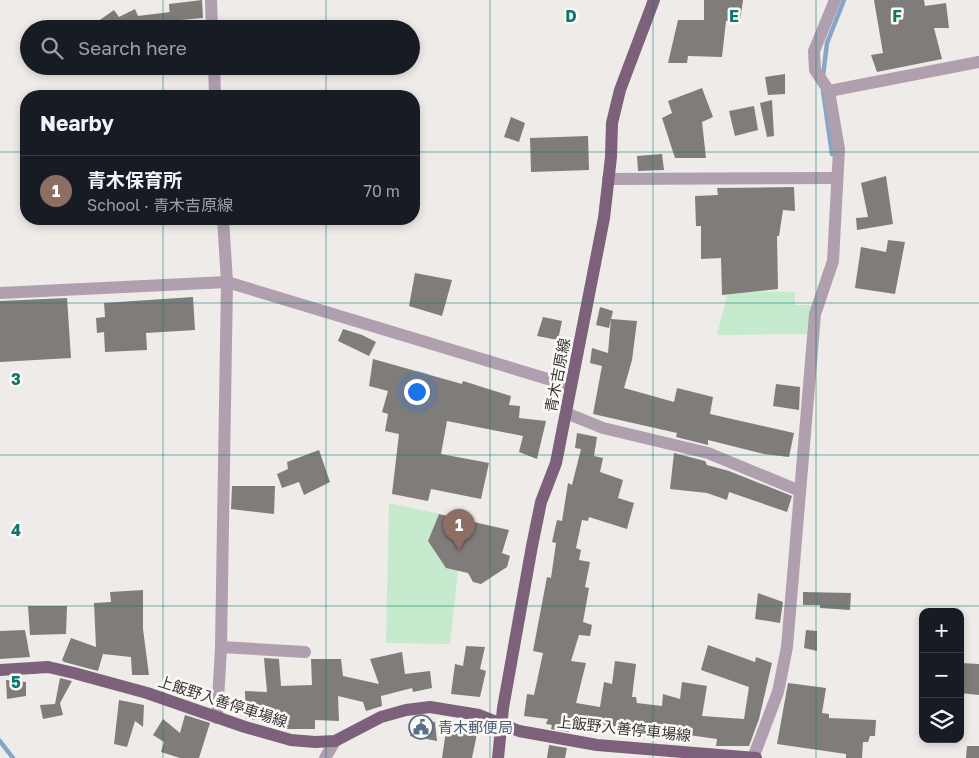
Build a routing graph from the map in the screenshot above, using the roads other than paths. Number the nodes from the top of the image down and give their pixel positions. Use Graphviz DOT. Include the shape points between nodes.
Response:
graph roads {
  1 [pos="211,0"];
  2 [pos="654,0"];
  3 [pos="835,0"];
  4 [pos="212,20"];
  5 [pos="979,62"];
  6 [pos="215,75"];
  7 [pos="216,90"];
  8 [pos="829,91"];
  9 [pos="837,178"];
  10 [pos="608,179"];
  11 [pos="223,225"];
  12 [pos="227,282"];
  13 [pos="0,293"];
  14 [pos="571,386"];
  15 [pos="566,413"];
  16 [pos="800,491"];
  17 [pos="221,647"];
  18 [pos="305,652"];
  19 [pos="0,670"];
  20 [pos="217,718"];
  21 [pos="502,724"];
  22 [pos="335,741"];
  23 [pos="325,758"];
  24 [pos="498,758"];
  25 [pos="754,758"];
  1 -- 4 [label="street"];
  2 -- 10 [label="main road, 青木吉原線" via="620,90 612,123"];
  3 -- 8 [label="street" via="814,51 815,70"];
  5 -- 8 [label="street"];
  6 -- 7 [label="street"];
  8 -- 9 [label="street" via="839,149"];
  9 -- 10 [label="street"];
  9 -- 16 [label="street" via="833,260 815,314"];
  10 -- 14 [label="main road, 青木吉原線" via="604,218"];
  11 -- 12 [label="street"];
  12 -- 13 [label="street"];
  12 -- 14 [label="street"];
  12 -- 17 [label="street"];
  14 -- 15 [label="main road, 青木吉原線"];
  15 -- 16 [label="street" via="603,428 708,453"];
  15 -- 21 [label="main road, 青木吉原線" via="556,463 541,502"];
  16 -- 25 [label="street" via="787,647 778,692"];
  17 -- 18 [label="street"];
  17 -- 20 [label="street"];
  19 -- 20 [label="main road, 上飯野入善停車場線" via="48,667 146,693"];
  20 -- 22 [label="main road, 上飯野入善停車場線" via="291,740"];
  21 -- 22 [label="main road, 上飯野入善停車場線" via="479,715 430,707 381,717"];
  21 -- 24 [label="main road, 青木吉原線"];
  21 -- 25 [label="main road, 上飯野入善停車場線" via="597,744"];
  22 -- 23 [label="street"];
}
